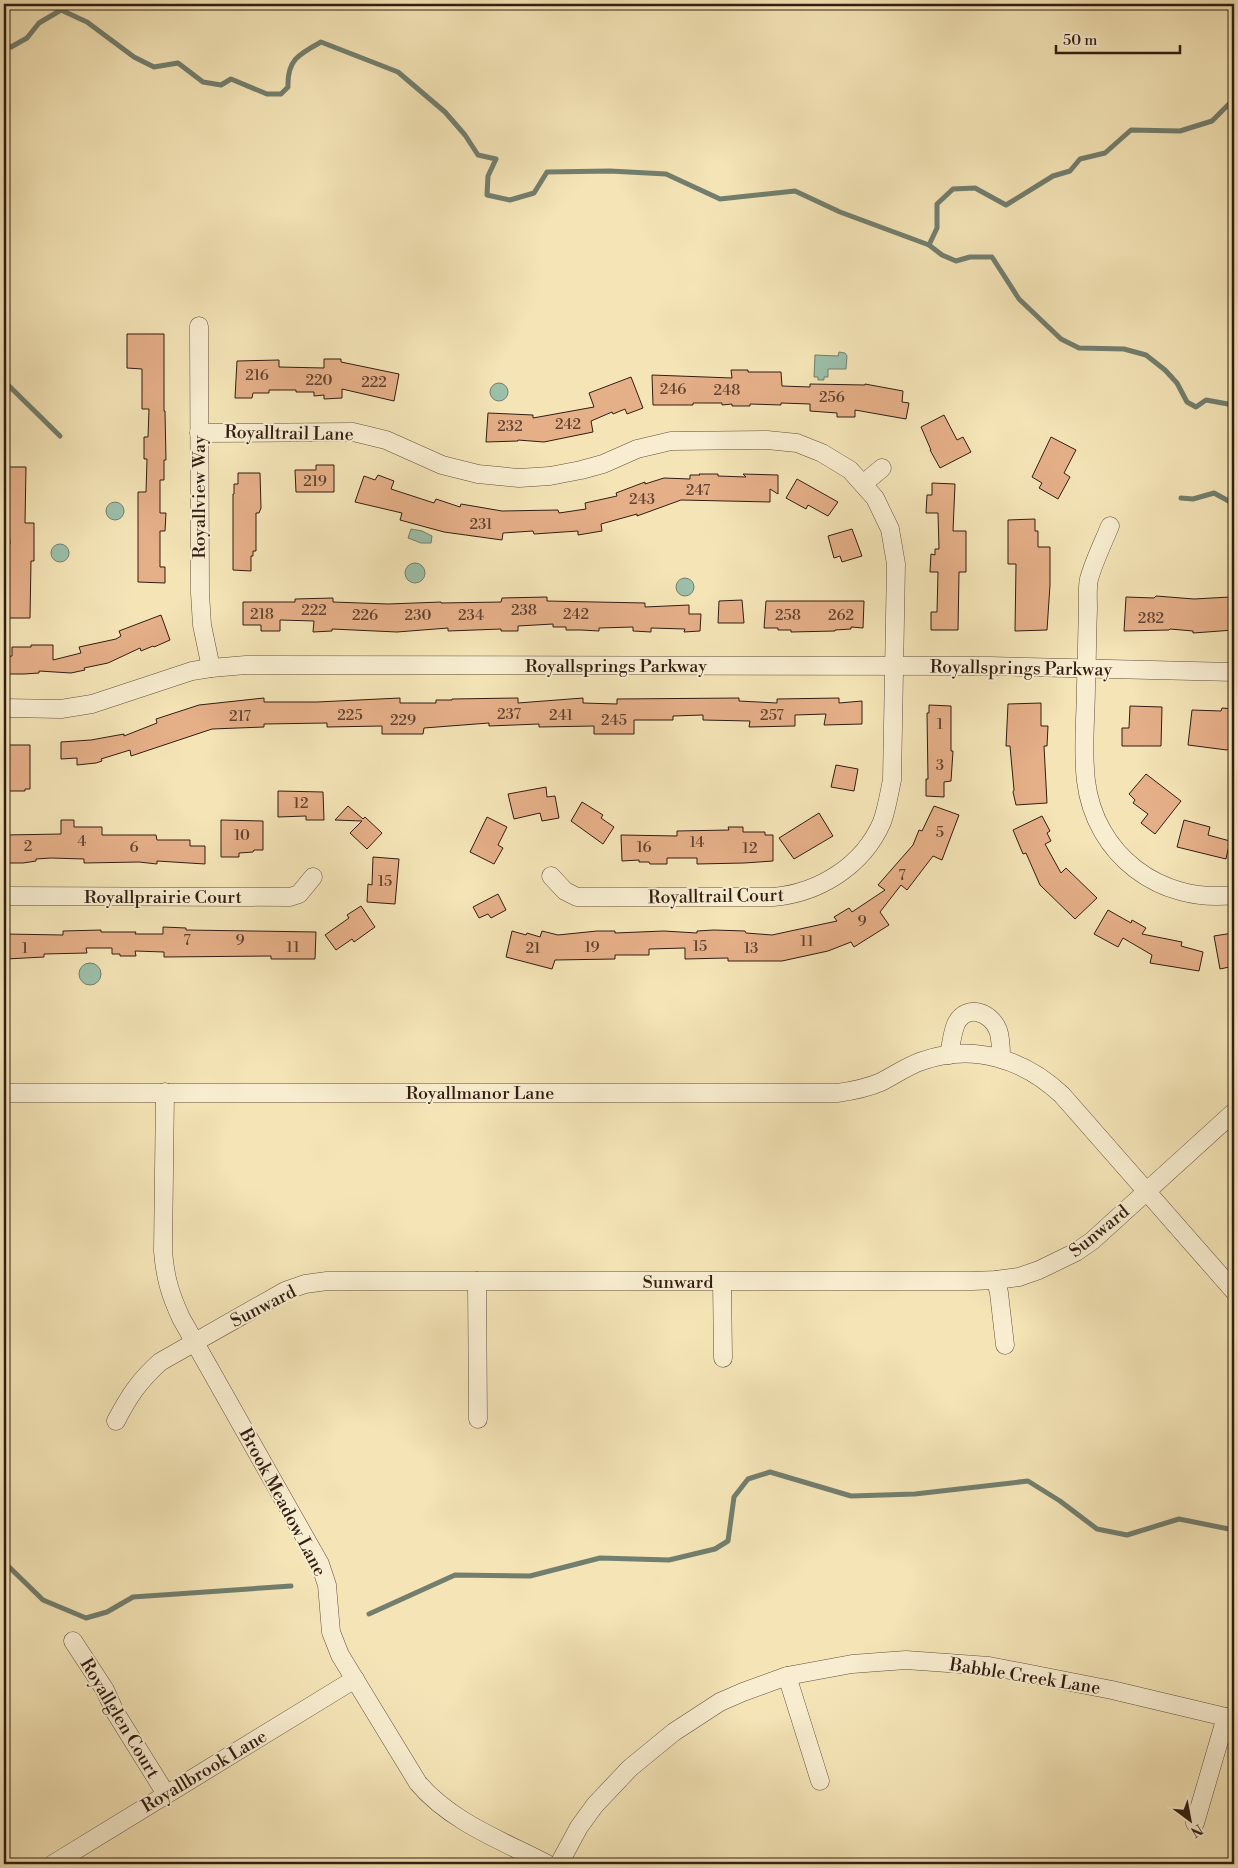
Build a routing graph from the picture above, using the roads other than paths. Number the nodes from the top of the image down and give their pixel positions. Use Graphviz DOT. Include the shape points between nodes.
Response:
graph roads {
  1 [pos="199,326"];
  2 [pos="199,432"];
  3 [pos="882,468"];
  4 [pos="863,484"];
  5 [pos="1110,526"];
  6 [pos="895,666"];
  7 [pos="211,668"];
  8 [pos="1087,669"];
  9 [pos="1234,672"];
  10 [pos="4,708"];
  11 [pos="551,876"];
  12 [pos="313,877"];
  13 [pos="1234,894"];
  14 [pos="4,896"];
  15 [pos="949,1055"];
  16 [pos="1001,1058"];
  17 [pos="165,1092"];
  18 [pos="4,1093"];
  19 [pos="1234,1112"];
  20 [pos="1146,1192"];
  21 [pos="996,1280"];
  22 [pos="477,1281"];
  23 [pos="722,1282"];
  24 [pos="1234,1290"];
  25 [pos="196,1342"];
  26 [pos="1005,1345"];
  27 [pos="723,1358"];
  28 [pos="478,1419"];
  29 [pos="116,1421"];
  30 [pos="73,1641"];
  31 [pos="787,1676"];
  32 [pos="355,1679"];
  33 [pos="1230,1718"];
  34 [pos="820,1781"];
  35 [pos="166,1794"];
  36 [pos="1195,1823"];
  37 [pos="53,1864"];
  38 [pos="547,1864"];
  39 [pos="559,1864"];
  1 -- 2 [label="street, Royallview Way"];
  2 -- 4 [label="street, Royalltrail Lane" via="353,432 386,440 442,465 478,474 519,478 581,470 671,441 783,441 822,452 850,470"];
  2 -- 7 [label="street, Royallview Way" via="200,593 202,625"];
  3 -- 4 [label="street"];
  4 -- 6 [label="street, Royalltrail Lane" via="881,508 893,539"];
  5 -- 8 [label="street" via="1089,580"];
  6 -- 7 [label="street, Royallsprings Parkway" via="284,665"];
  6 -- 8 [label="street, Royallsprings Parkway"];
  6 -- 11 [label="street, Royalltrail Court" via="892,780 887,808 877,832 862,853 832,878 810,889 773,897 577,897"];
  7 -- 10 [label="street, Royallsprings Parkway" via="171,677 92,704 61,709"];
  8 -- 9 [label="street, Royallsprings Parkway"];
  8 -- 13 [label="street" via="1086,780 1090,801 1109,841 1130,864 1168,888 1198,895"];
  12 -- 14 [label="street, Royallprairie Court" via="299,894 290,897"];
  15 -- 16 [label="street, Royallmanor Lane"];
  15 -- 16 [label="street" via="956,1024 964,1015 974,1011 993,1021 999,1032"];
  15 -- 17 [label="street, Royallmanor Lane" via="921,1061 870,1086 837,1093"];
  16 -- 20 [label="street, Royallmanor Lane" via="1024,1067 1053,1087"];
  17 -- 18 [label="street, Royallmanor Lane"];
  17 -- 25 [label="street, Brook Meadow Lane" via="165,1275 181,1318"];
  19 -- 20 [label="street, Sunward"];
  20 -- 21 [label="street, Sunward" via="1076,1252 1019,1277"];
  20 -- 24 [label="street, Royallmanor Lane"];
  21 -- 23 [label="street, Sunward"];
  21 -- 26 [label="street"];
  22 -- 23 [label="street, Sunward"];
  22 -- 25 [label="street, Sunward" via="305,1284"];
  22 -- 28 [label="street"];
  23 -- 27 [label="street"];
  25 -- 29 [label="street, Sunward" via="160,1362 145,1376 130,1394"];
  25 -- 32 [label="street, Brook Meadow Lane" via="320,1564 327,1586 332,1632"];
  30 -- 35 [label="street, Royallglen Court"];
  31 -- 33 [label="street, Babble Creek Lane" via="852,1664 906,1660 989,1666"];
  31 -- 34 [label="street"];
  31 -- 39 [label="street, Babble Creek Lane" via="720,1702 674,1732 630,1768 595,1805"];
  32 -- 35 [label="street, Royallbrook Lane"];
  32 -- 38 [label="street, Brook Meadow Lane" via="418,1783 430,1797 460,1818"];
  33 -- 36 [label="street"];
  35 -- 37 [label="street, Royallbrook Lane"];
}
